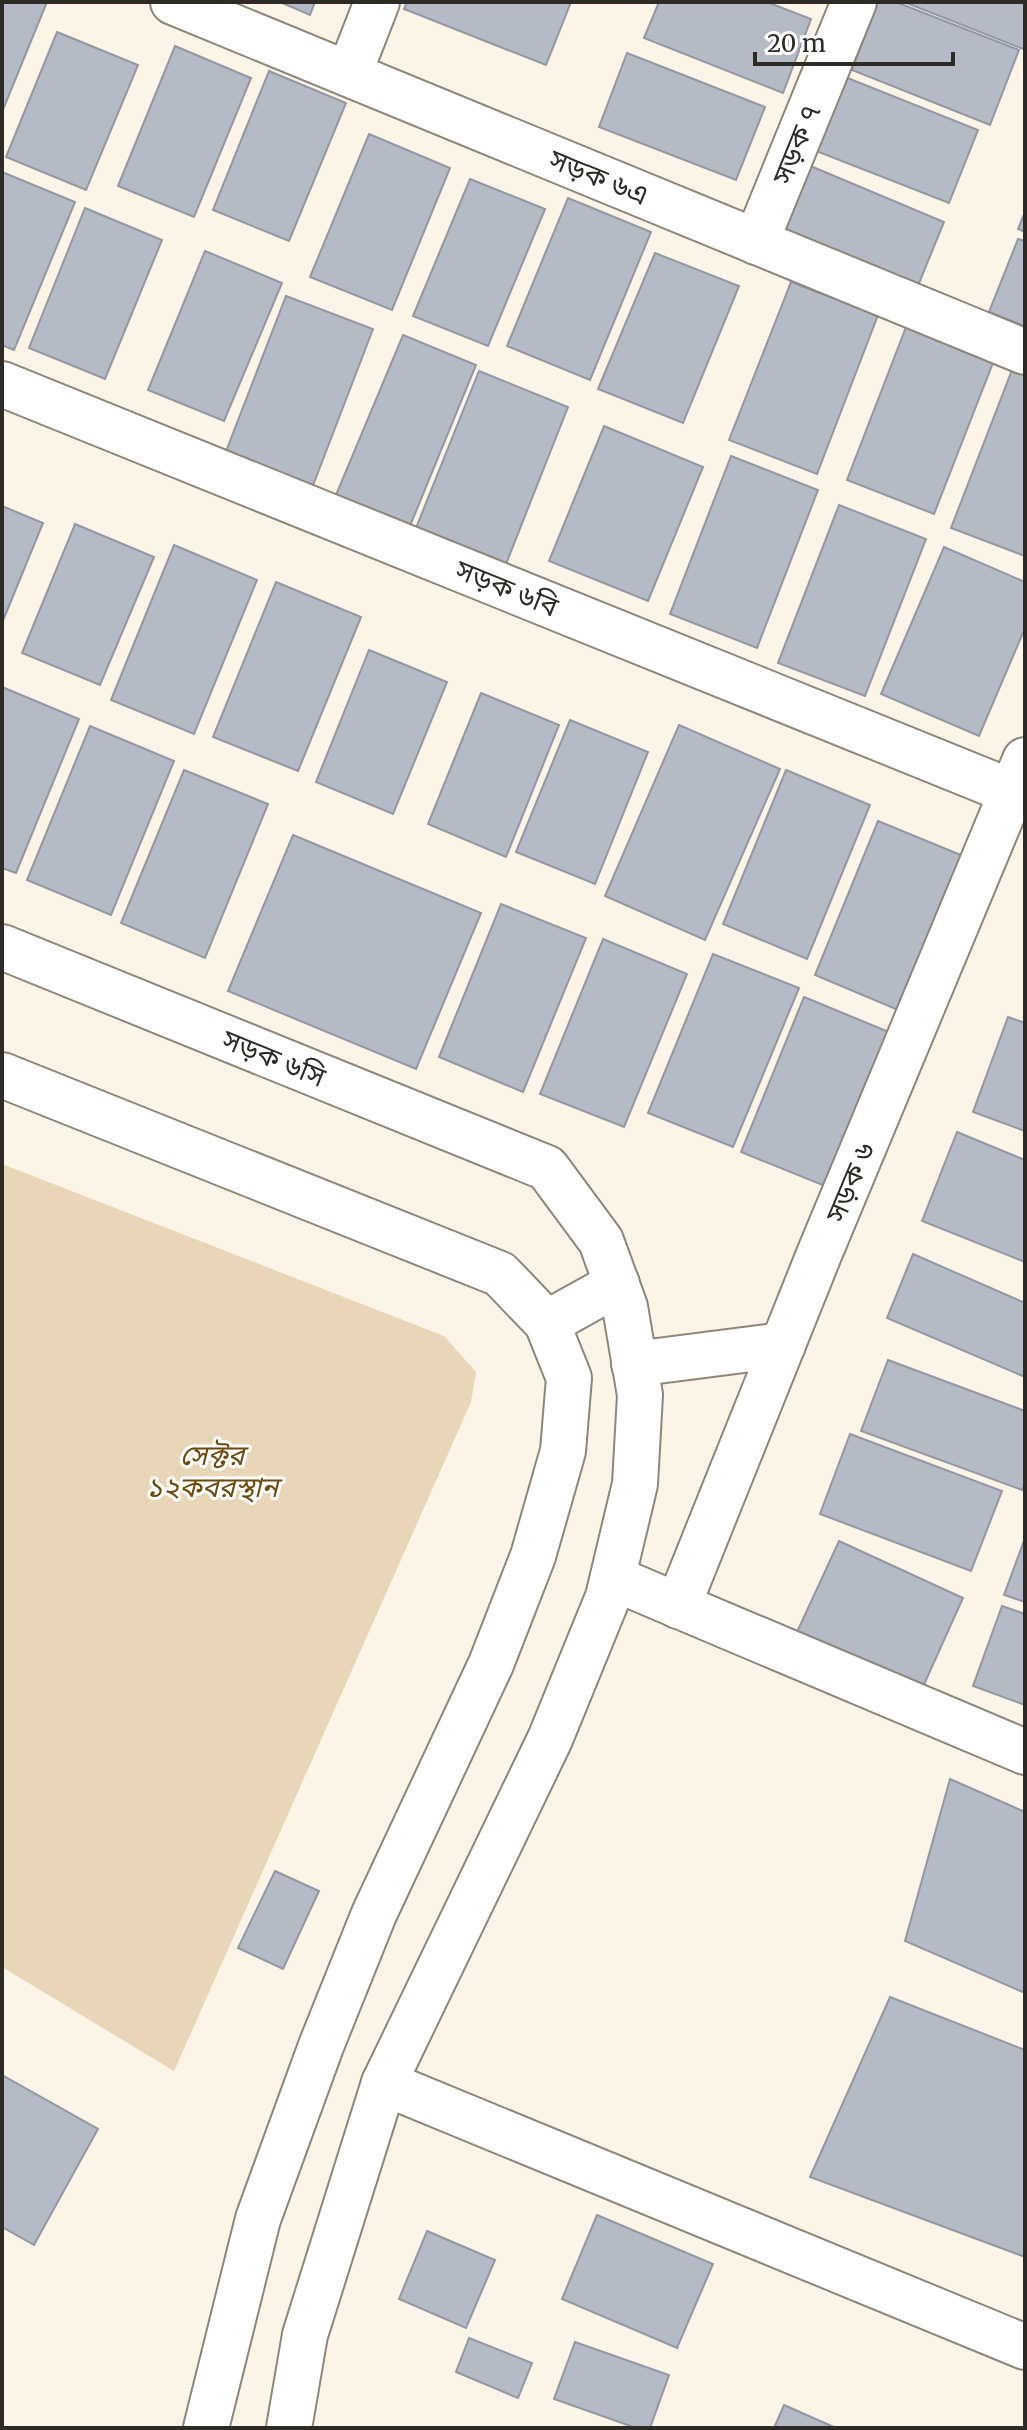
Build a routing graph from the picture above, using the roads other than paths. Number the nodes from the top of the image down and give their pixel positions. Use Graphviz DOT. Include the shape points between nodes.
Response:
graph roads {
  1 [pos="173,2"];
  2 [pos="377,2"];
  3 [pos="854,2"];
  4 [pos="349,74"];
  5 [pos="756,242"];
  6 [pos="1025,352"];
  7 [pos="2,384"];
  8 [pos="1019,776"];
  9 [pos="2,947"];
  10 [pos="2,1075"];
  11 [pos="617,1284"];
  12 [pos="547,1323"];
  13 [pos="783,1345"];
  14 [pos="634,1364"];
  15 [pos="613,1578"];
  16 [pos="678,1606"];
  17 [pos="1025,1752"];
  18 [pos="384,2083"];
  19 [pos="1025,2347"];
  20 [pos="206,2428"];
  21 [pos="289,2428"];
  1 -- 4 [label="street, সড়ক ৬এ"];
  2 -- 4 [label="street"];
  3 -- 5 [label="street, সড়ক ৭"];
  4 -- 5 [label="street, সড়ক ৬এ"];
  5 -- 6 [label="street, সড়ক ৬এ"];
  7 -- 8 [label="street, সড়ক ৬বি"];
  8 -- 13 [label="street, সড়ক ৬"];
  9 -- 11 [label="street, সড়ক ৬সি" via="547,1168 601,1241"];
  10 -- 12 [label="street" via="500,1274"];
  11 -- 12 [label="street"];
  11 -- 14 [label="street"];
  12 -- 20 [label="street" via="569,1378 563,1451 533,1556 481,1688 374,1914 321,2046 258,2219"];
  13 -- 14 [label="street"];
  13 -- 16 [label="street, সড়ক ৬"];
  14 -- 15 [label="street" via="640,1395 635,1484"];
  15 -- 16 [label="street"];
  15 -- 18 [label="street" via="550,1739"];
  16 -- 17 [label="street"];
  18 -- 19 [label="street"];
  18 -- 21 [label="street" via="305,2335"];
}
